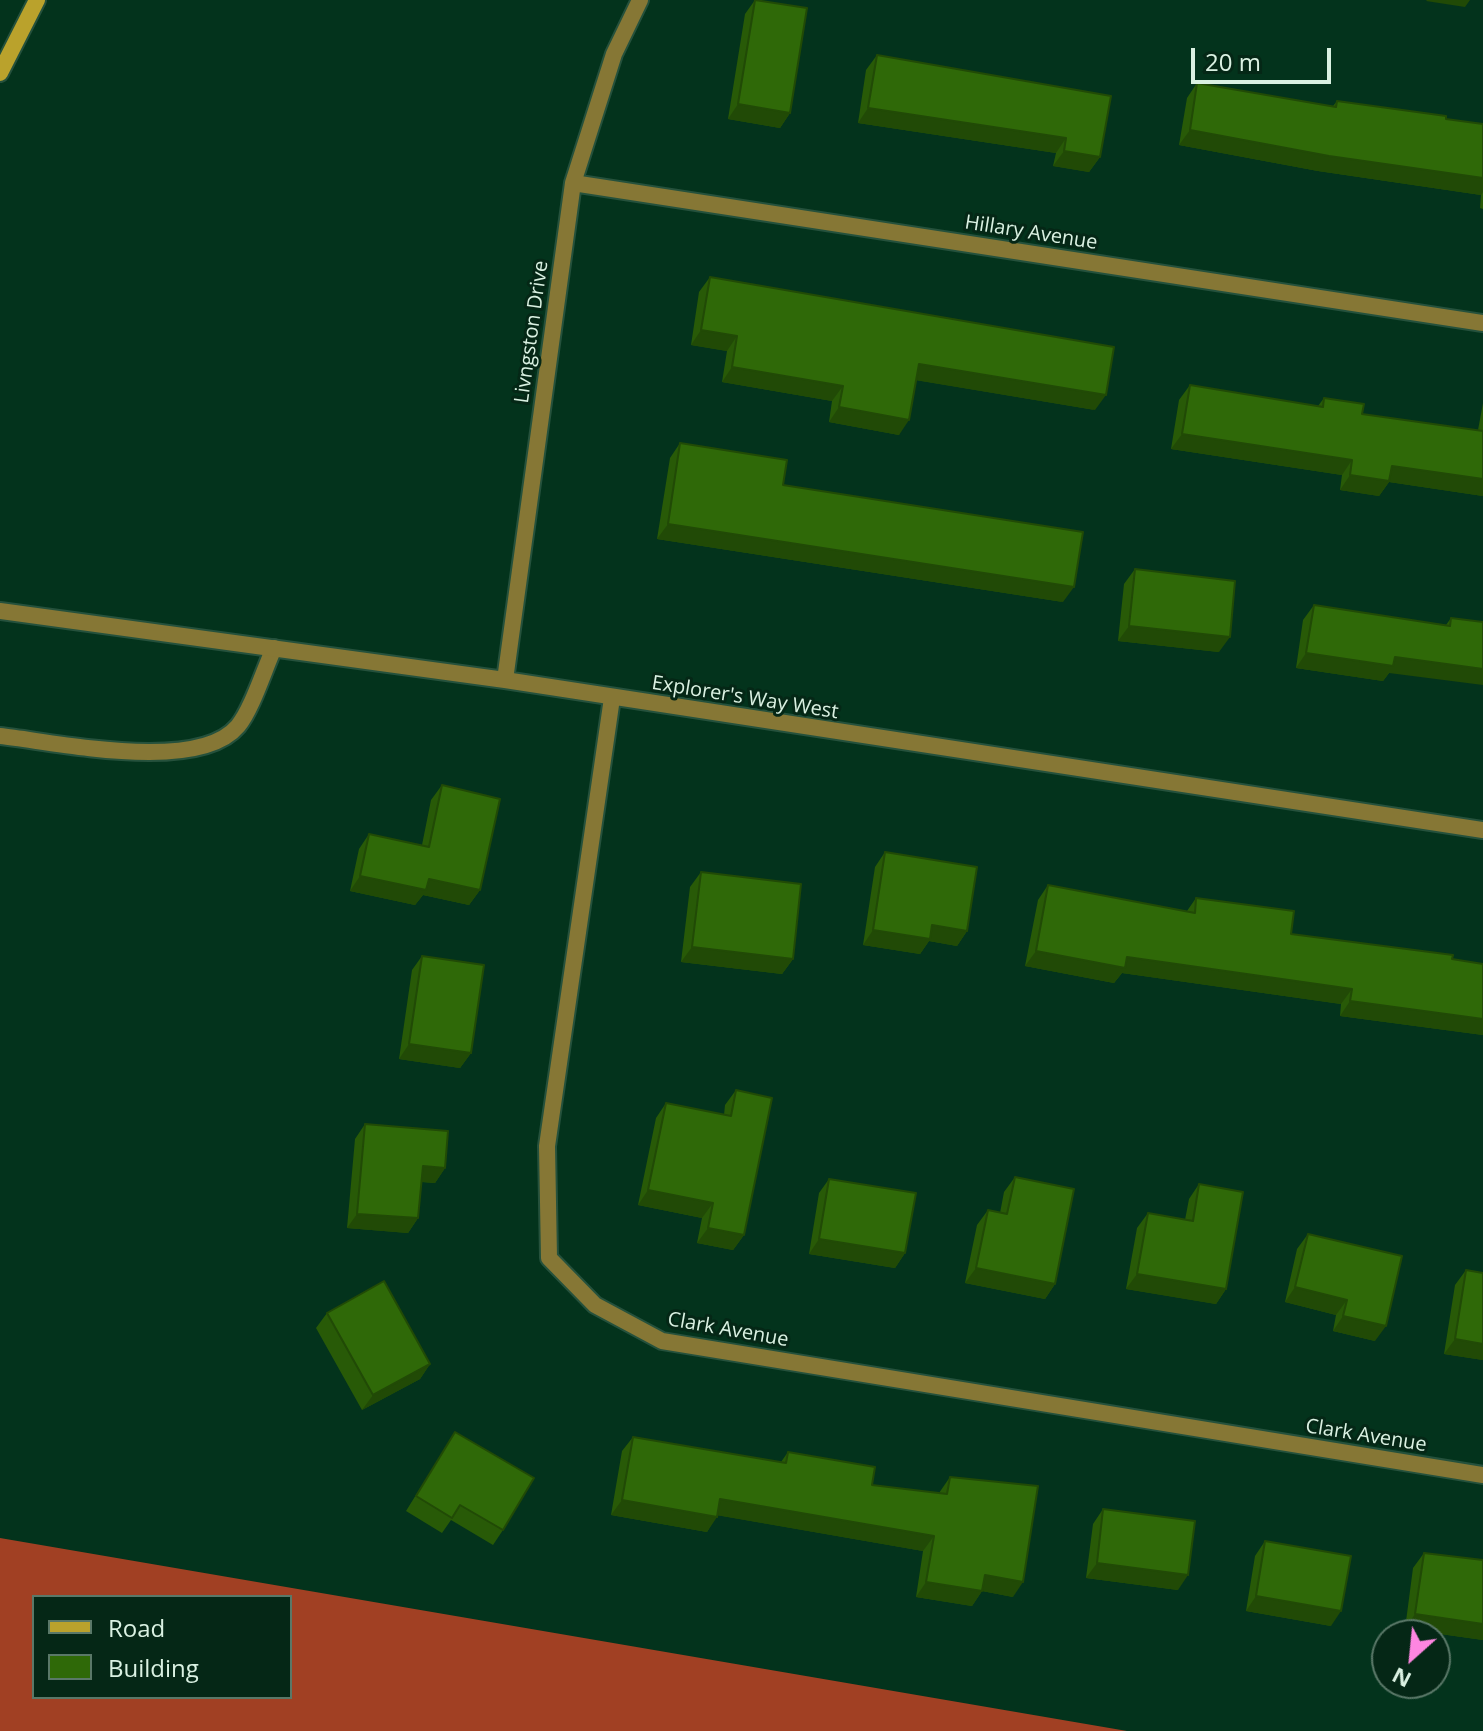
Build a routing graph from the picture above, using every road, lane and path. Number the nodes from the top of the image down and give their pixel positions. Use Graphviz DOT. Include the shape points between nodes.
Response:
graph roads {
  1 [pos="37,0"];
  2 [pos="640,0"];
  3 [pos="0,73"];
  4 [pos="573,183"];
  5 [pos="1483,323"];
  6 [pos="0,611"];
  7 [pos="274,648"];
  8 [pos="505,680"];
  9 [pos="612,698"];
  10 [pos="0,736"];
  11 [pos="1483,830"];
  12 [pos="1483,1475"];
  1 -- 3 [label="main road"];
  2 -- 4 [label="street, Livngston Drive" via="614,54"];
  4 -- 5 [label="street, Hillary Avenue"];
  4 -- 8 [label="street, Livngston Drive"];
  6 -- 7 [label="street, Explorer's Way West"];
  7 -- 8 [label="street, Explorer's Way West"];
  7 -- 10 [label="street" via="238,726 211,744 161,753"];
  8 -- 9 [label="street, Explorer's Way West"];
  9 -- 11 [label="street, Explorer's Way West"];
  9 -- 12 [label="street, Clark Avenue" via="547,1146 549,1258 595,1305 662,1341"];
}
